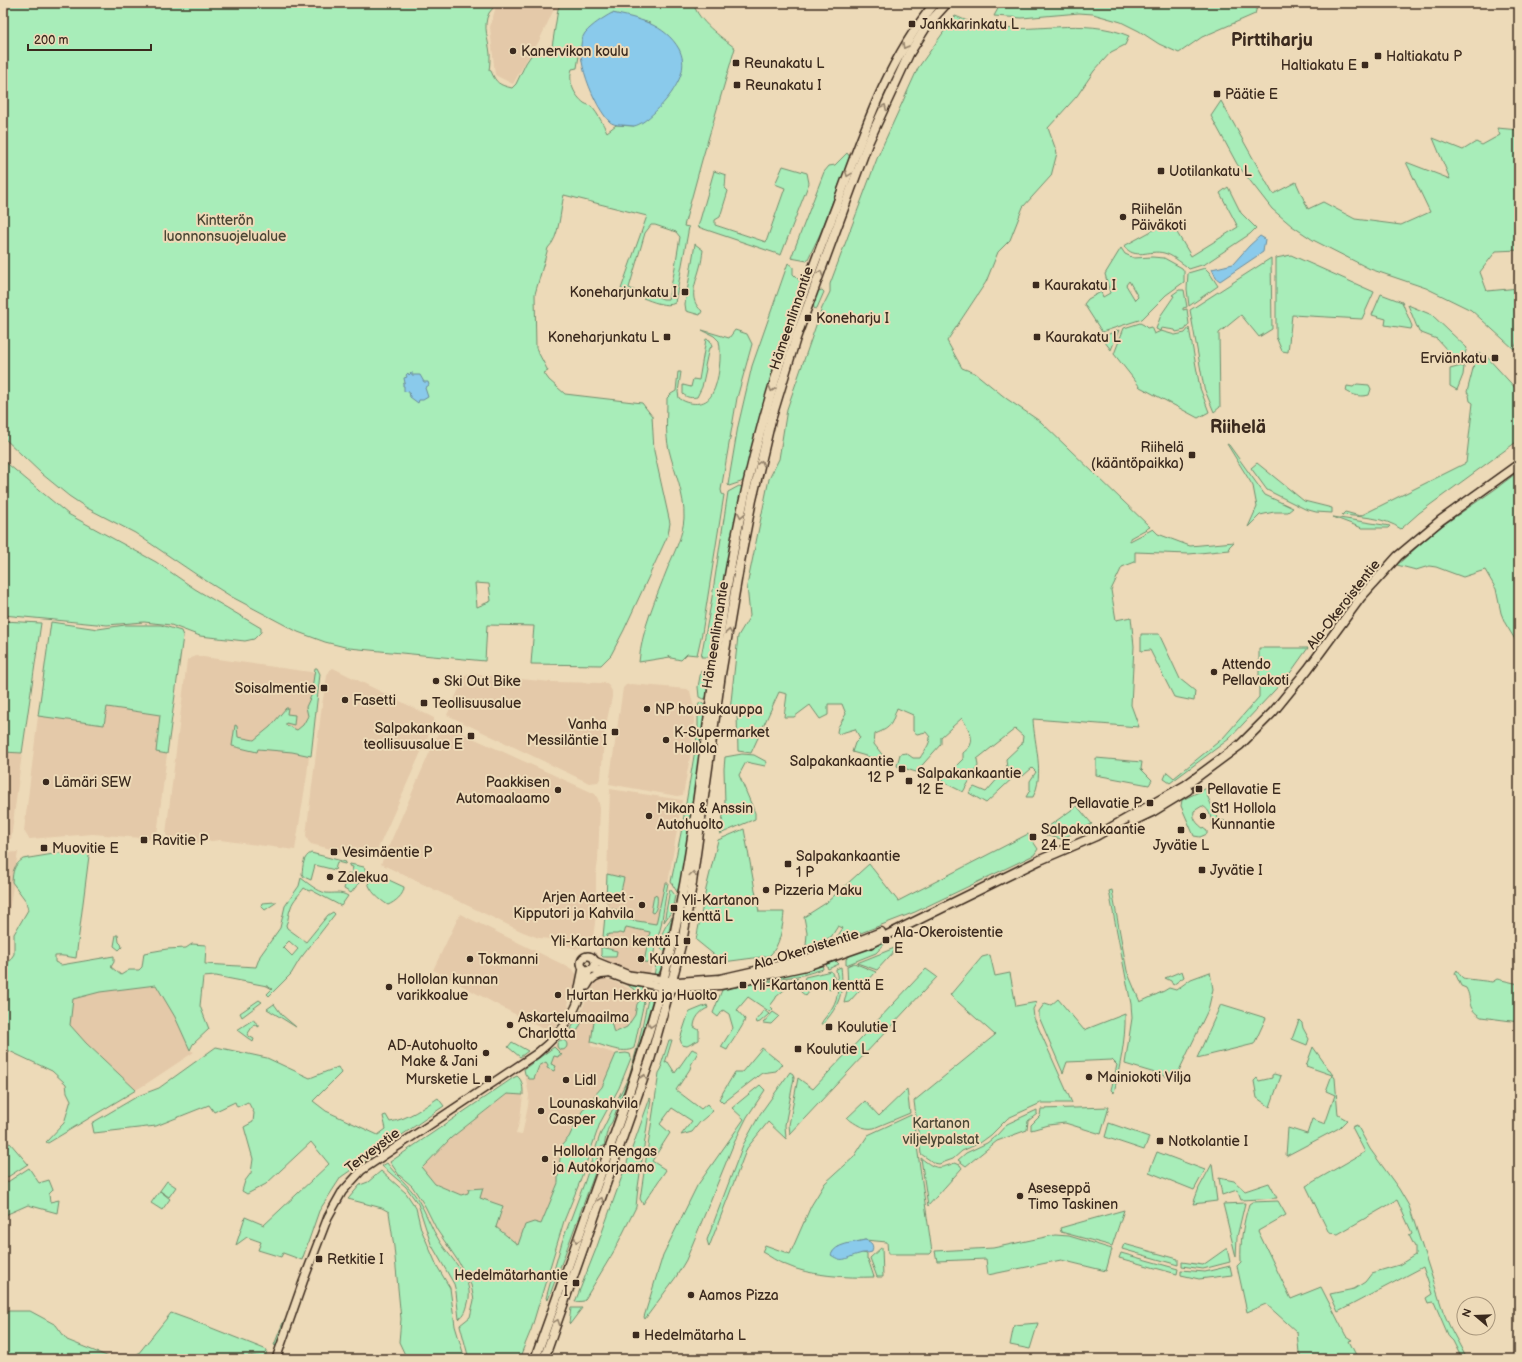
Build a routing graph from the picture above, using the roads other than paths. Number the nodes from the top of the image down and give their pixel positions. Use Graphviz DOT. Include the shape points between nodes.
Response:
graph roads {
  1 [pos="936,3"];
  2 [pos="947,3"];
  3 [pos="1519,464"];
  4 [pos="595,962"];
  5 [pos="588,969"];
  6 [pos="609,974"];
  7 [pos="667,984"];
  8 [pos="566,1024"];
  9 [pos="276,1359"];
  10 [pos="535,1359"];
  11 [pos="544,1359"];
  1 -- 7 [label="main road, Hämeenlinnantie, one-way" via="908,41 886,81 864,133 801,299 766,411 743,501 732,560 716,658 696,813"];
  7 -- 2 [label="main road, Hämeenlinnantie, one-way" via="683,937 740,562 771,420 796,338 868,143 909,54 928,24"];
  3 -- 7 [label="main road, Ala-Okeroistentie" via="1413,542 1361,597 1273,712 1212,774 1174,800 1145,816 1048,856 941,908 845,947 803,960 720,979"];
  4 -- 5 [label="main road" via="595,966"];
  4 -- 5 [label="main road" via="592,956 585,956 581,964"];
  4 -- 7 [label="main road" via="629,975"];
  5 -- 6 [label="main road"];
  5 -- 8 [label="main road, Terveystie"];
  6 -- 7 [label="main road" via="627,980"];
  6 -- 8 [label="main road, Terveystie" via="600,974 590,979 579,1006"];
  7 -- 10 [label="main road, Hämeenlinnantie, one-way"];
  11 -- 7 [label="main road, Hämeenlinnantie, one-way" via="650,1060"];
  8 -- 9 [label="main road, Terveystie" via="550,1043 536,1054 362,1170 351,1181 328,1217"];
}
